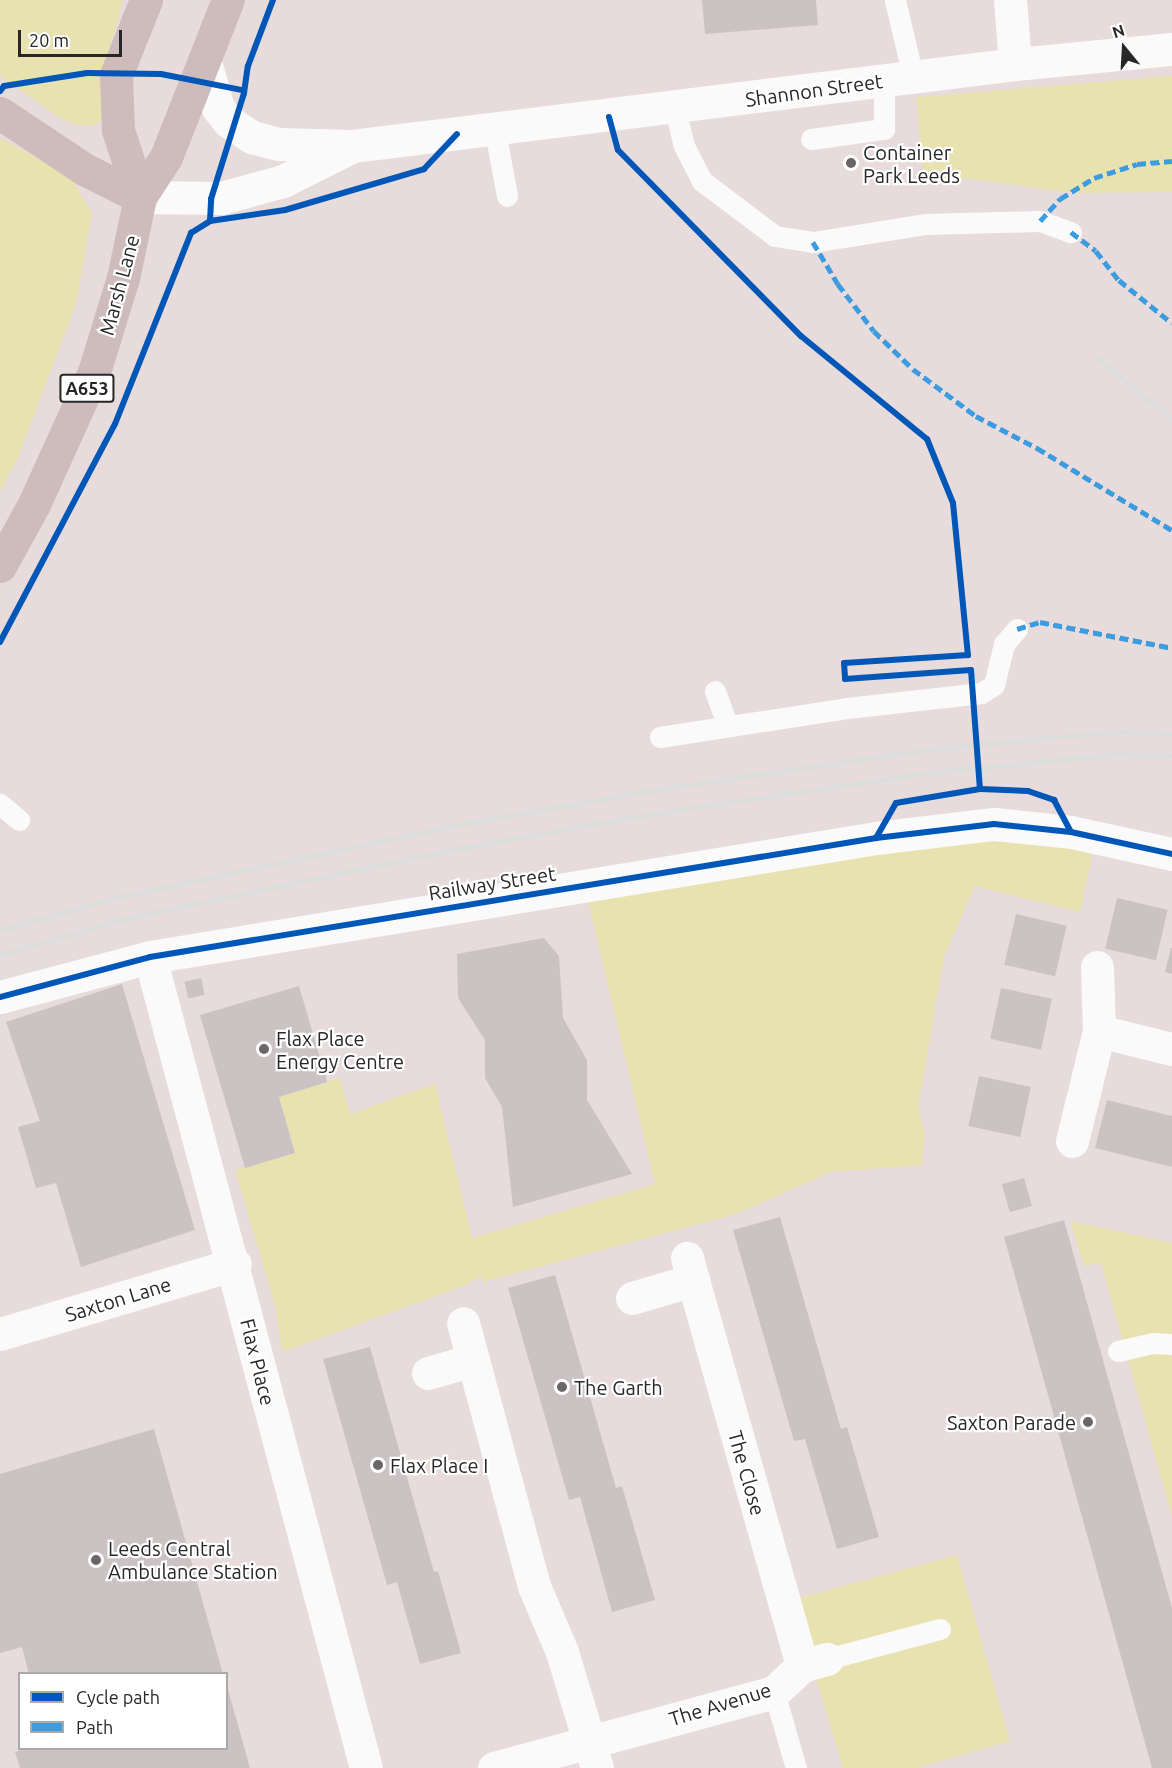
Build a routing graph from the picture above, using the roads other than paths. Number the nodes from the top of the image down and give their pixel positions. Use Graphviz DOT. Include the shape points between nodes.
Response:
graph roads {
  1 [pos="146,0"];
  2 [pos="228,0"];
  3 [pos="895,0"];
  4 [pos="1010,0"];
  5 [pos="1172,49"];
  6 [pos="205,62"];
  7 [pos="1015,64"];
  8 [pos="899,79"];
  9 [pos="675,108"];
  10 [pos="0,113"];
  11 [pos="495,131"];
  12 [pos="811,139"];
  13 [pos="352,146"];
  14 [pos="507,196"];
  15 [pos="140,197"];
  16 [pos="1071,232"];
  17 [pos="0,566"];
  18 [pos="1017,629"];
  19 [pos="715,691"];
  20 [pos="728,726"];
  21 [pos="660,738"];
  22 [pos="0,804"];
  23 [pos="19,820"];
  24 [pos="1172,854"];
  25 [pos="150,957"];
  26 [pos="1097,967"];
  27 [pos="0,997"];
  28 [pos="1099,1031"];
  29 [pos="1172,1049"];
  30 [pos="1072,1141"];
  31 [pos="235,1264"];
  32 [pos="632,1298"];
  33 [pos="463,1323"];
  34 [pos="0,1334"];
  35 [pos="1172,1344"];
  36 [pos="1118,1351"];
  37 [pos="473,1360"];
  38 [pos="428,1373"];
  39 [pos="939,1629"];
  40 [pos="814,1662"];
  41 [pos="774,1692"];
  42 [pos="593,1755"];
  43 [pos="366,1768"];
  44 [pos="494,1768"];
  45 [pos="796,1768"];
  1 -- 15 [label="highway" via="116,75 118,130"];
  2 -- 6 [label="highway, Marsh Lane / A653"];
  3 -- 8 [label="lane"];
  4 -- 7 [label="street"];
  5 -- 7 [label="street, Shannon Street"];
  6 -- 13 [label="street, Shannon Street" via="218,108 228,121 252,137 279,144"];
  6 -- 15 [label="highway, Marsh Lane / A653" via="166,157"];
  7 -- 8 [label="street, Shannon Street"];
  8 -- 9 [label="street, Shannon Street"];
  8 -- 12 [label="lane" via="884,129"];
  9 -- 11 [label="street, Shannon Street"];
  9 -- 16 [label="lane" via="683,144 702,181 775,236 813,242 925,224 1040,220"];
  10 -- 15 [label="highway" via="84,169"];
  11 -- 13 [label="street, Shannon Street" via="448,127"];
  11 -- 14 [label="lane"];
  13 -- 15 [label="street, Shannon Street" via="283,181 221,198"];
  15 -- 17 [label="highway, Marsh Lane / A653" via="123,278 94,372 34,504"];
  18 -- 20 [label="lane" via="1004,644 994,684 981,693"];
  19 -- 20 [label="lane"];
  20 -- 21 [label="lane"];
  22 -- 23 [label="lane"];
  24 -- 25 [label="street, Railway Street" via="1071,832 994,824 687,868"];
  25 -- 27 [label="street, Railway Street"];
  25 -- 31 [label="street, Flax Place"];
  26 -- 28 [label="street"];
  28 -- 29 [label="street"];
  28 -- 30 [label="street"];
  31 -- 34 [label="street, Saxton Lane"];
  31 -- 43 [label="street, Flax Place" via="255,1354"];
  32 -- 40 [label="street, The Close" via="690,1269"];
  33 -- 37 [label="street"];
  35 -- 36 [label="lane" via="1152,1343"];
  37 -- 38 [label="street"];
  37 -- 42 [label="street" via="536,1594 562,1652"];
  39 -- 40 [label="lane, The Avenue"];
  40 -- 41 [label="street, The Avenue"];
  41 -- 42 [label="street, The Avenue"];
  41 -- 45 [label="lane"];
  42 -- 44 [label="street, The Avenue"];
}
